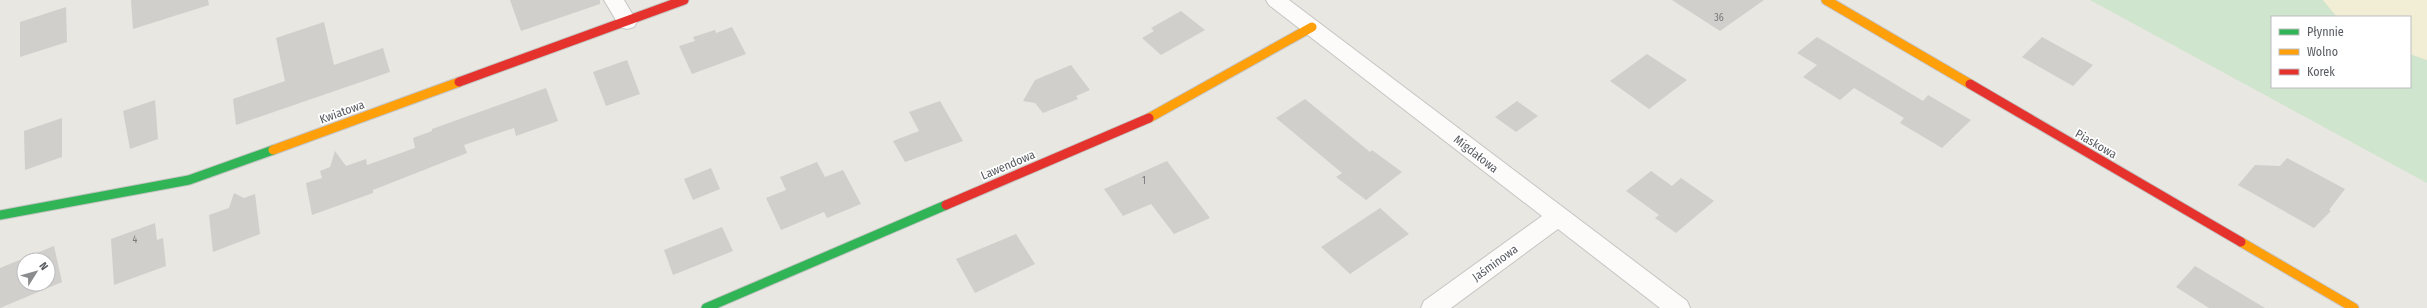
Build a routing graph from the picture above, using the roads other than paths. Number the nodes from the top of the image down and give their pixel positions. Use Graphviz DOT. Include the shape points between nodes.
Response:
graph roads {
  1 [pos="614,0"];
  2 [pos="684,0"];
  3 [pos="1276,0"];
  4 [pos="1826,0"];
  5 [pos="626,22"];
  6 [pos="1312,27"];
  7 [pos="0,215"];
  8 [pos="1558,217"];
  9 [pos="706,308"];
  10 [pos="1433,308"];
  11 [pos="1678,308"];
  12 [pos="2354,308"];
  1 -- 5 [label="street"];
  2 -- 5 [label="street, Kwiatowa"];
  3 -- 6 [label="street, Migdałowa"];
  4 -- 12 [label="street, Piaskowa"];
  5 -- 7 [label="street, Kwiatowa" via="189,180"];
  6 -- 8 [label="street, Migdałowa"];
  6 -- 9 [label="street, Lawendowa" via="1143,120"];
  8 -- 10 [label="street, Jaśminowa"];
  8 -- 11 [label="street, Migdałowa"];
}
